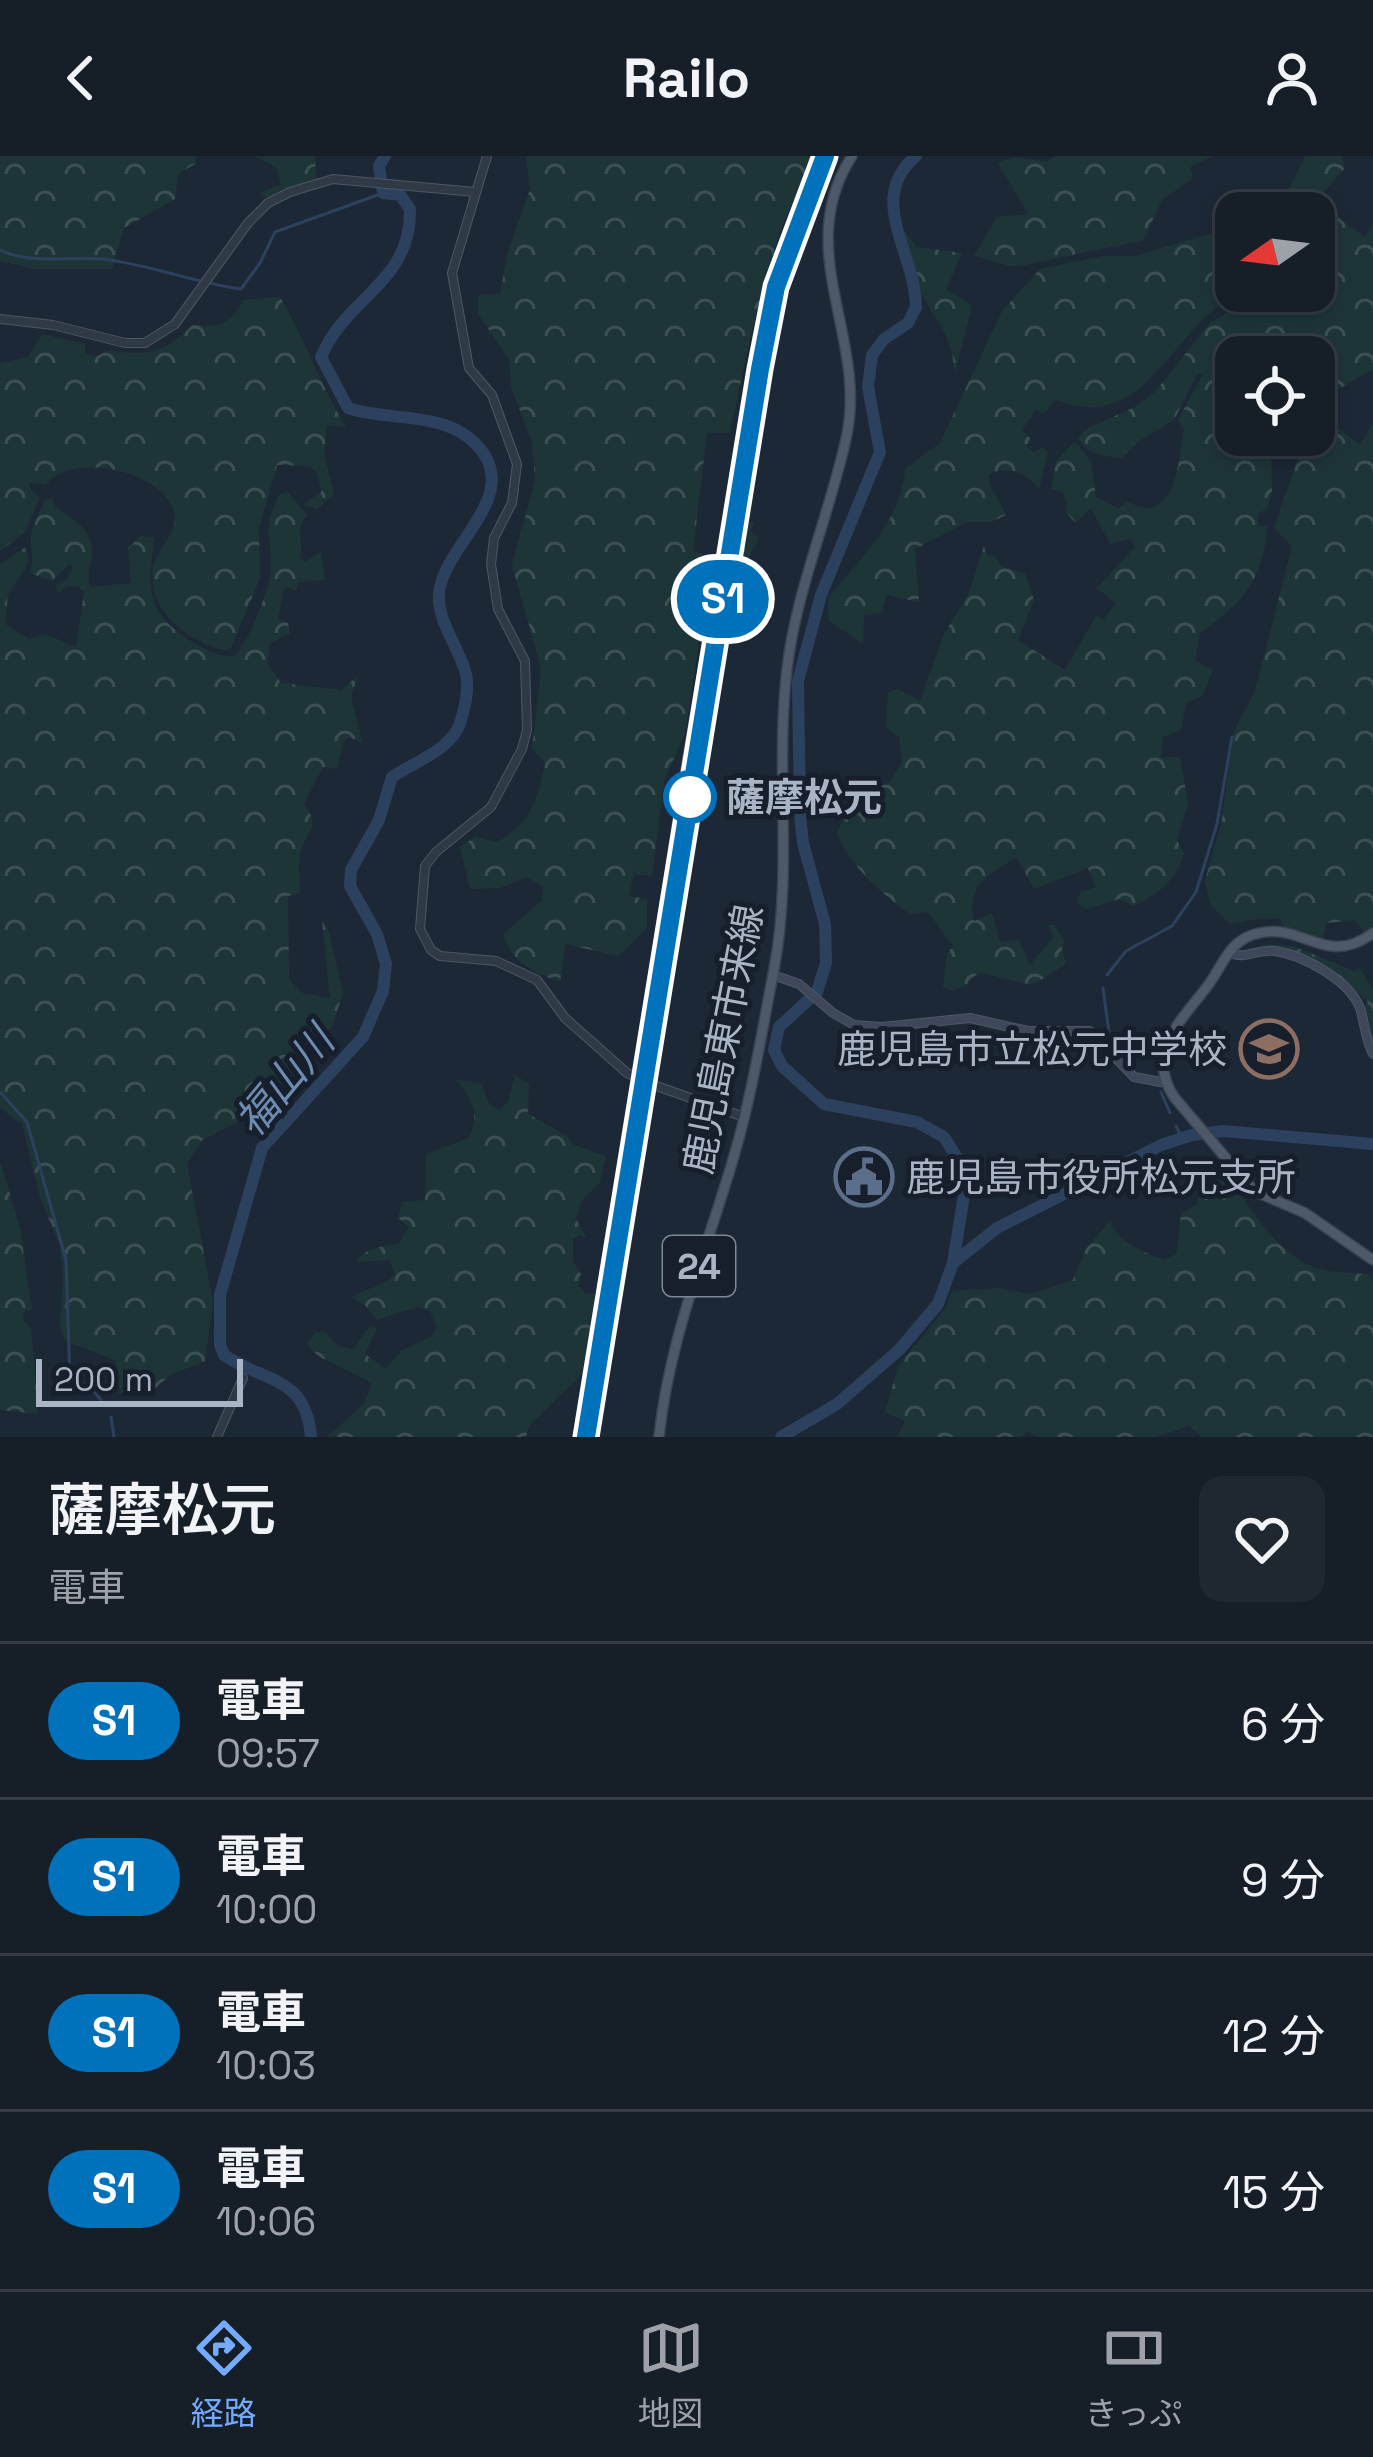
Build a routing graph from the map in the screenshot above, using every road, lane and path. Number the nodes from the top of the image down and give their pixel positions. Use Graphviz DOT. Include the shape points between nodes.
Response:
graph roads {
  1 [pos="487,156"];
  2 [pos="852,156"];
  3 [pos="475,192"];
  4 [pos="0,319"];
  5 [pos="1373,934"];
  6 [pos="1228,952"];
  7 [pos="773,975"];
  8 [pos="1373,1054"];
  9 [pos="1166,1083"];
  10 [pos="744,1117"];
  11 [pos="1373,1260"];
  12 [pos="243,1378"];
  13 [pos="217,1437"];
  14 [pos="659,1437"];
  1 -- 3 [label="street"];
  2 -- 7 [label="main road, 鹿児島東市来線 / 24" via="830,202 825,245 846,344 850,413 790,647"];
  3 -- 4 [label="street" via="371,180 308,184 268,203 175,324 145,343"];
  3 -- 10 [label="street, bridge" via="452,273 465,356 492,395 517,464 491,564 498,609 525,661 527,730 491,807 425,866 420,929 440,956 490,959 537,980 565,1018 628,1073"];
  5 -- 6 [label="main road" via="1343,948 1271,932"];
  6 -- 8 [label="main road" via="1274,950 1342,984 1360,1009"];
  6 -- 9 [label="main road" via="1169,1034"];
  7 -- 9 [label="main road" via="867,1027 970,1018 1028,1030 1090,1030 1134,1077"];
  7 -- 10 [label="main road, 鹿児島東市来線 / 24"];
  9 -- 11 [label="main road" via="1254,1191 1305,1213"];
  10 -- 14 [label="main road, 鹿児島東市来線 / 24" via="675,1344"];
  12 -- 13 [label="street"];
}
